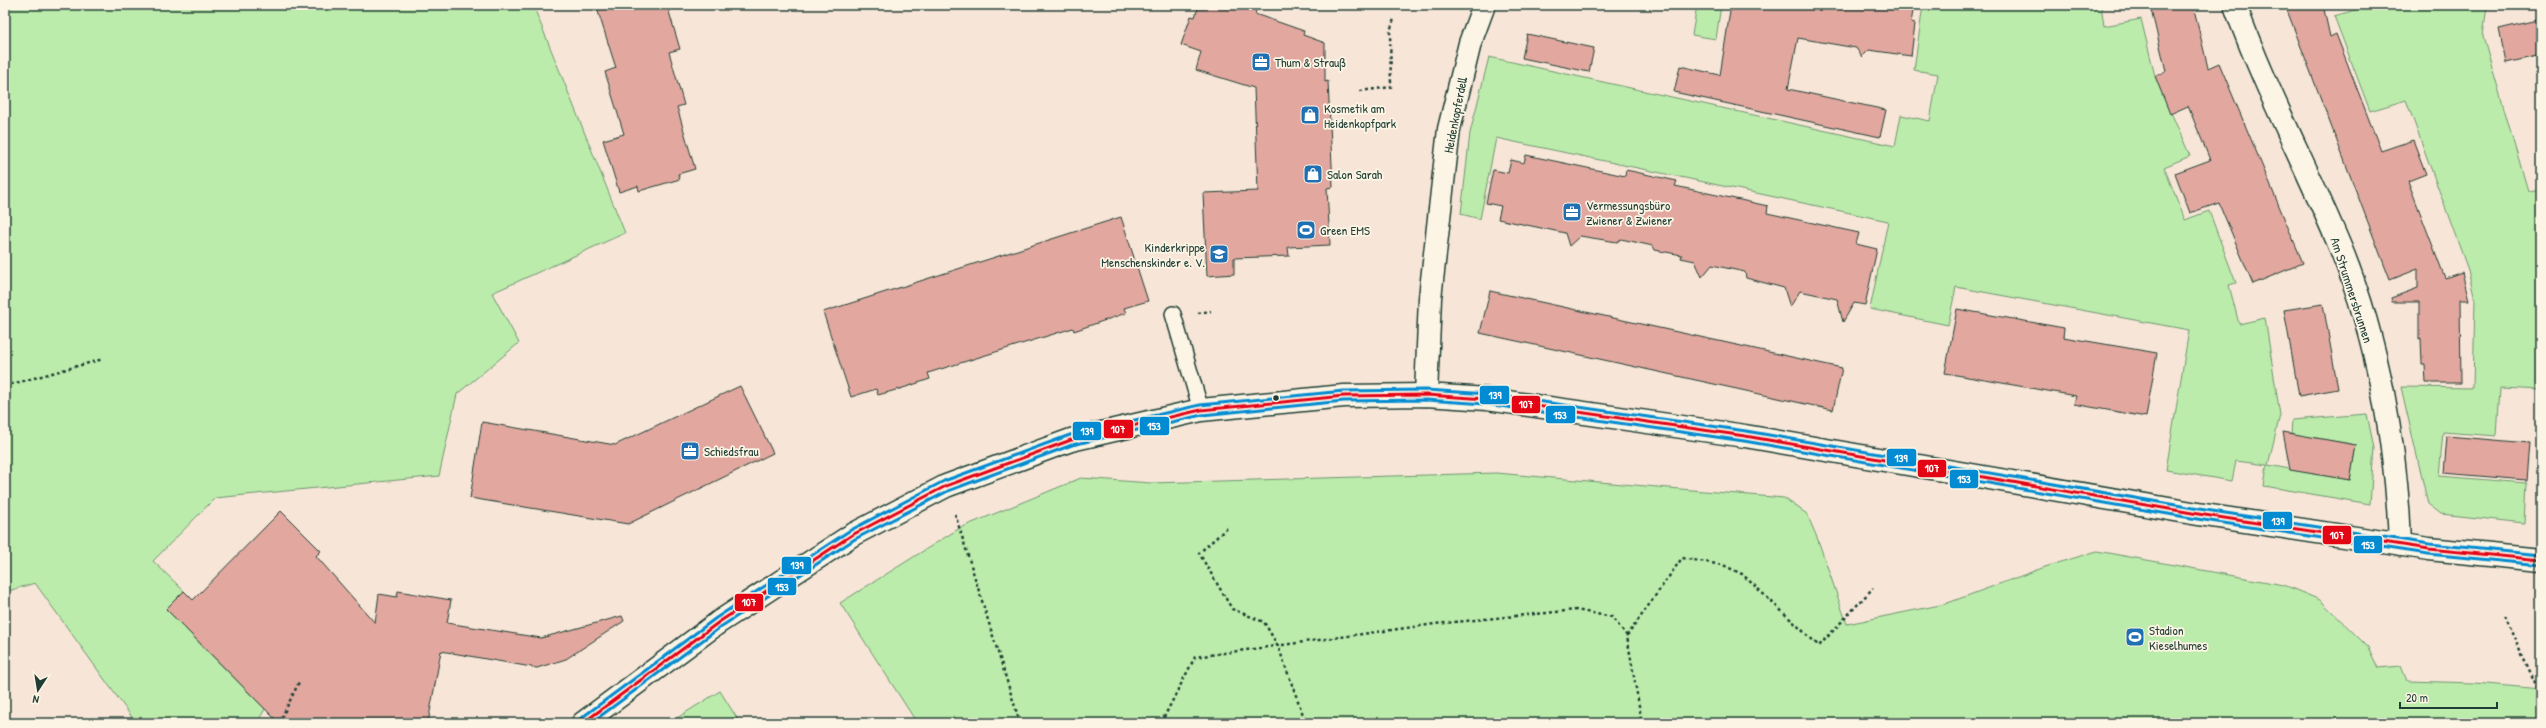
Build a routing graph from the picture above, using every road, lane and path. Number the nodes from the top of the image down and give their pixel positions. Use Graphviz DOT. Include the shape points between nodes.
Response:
graph roads {
  1 [pos="1484,5"];
  2 [pos="2235,5"];
  3 [pos="1394,19"];
  4 [pos="1360,91"];
  5 [pos="1211,311"];
  6 [pos="1198,313"];
  7 [pos="1173,314"];
  8 [pos="104,359"];
  9 [pos="5,386"];
  10 [pos="1426,394"];
  11 [pos="1201,410"];
  12 [pos="946,486"];
  13 [pos="1227,528"];
  14 [pos="2400,545"];
  15 [pos="2541,560"];
  16 [pos="1873,588"];
  17 [pos="2504,615"];
  18 [pos="1627,636"];
  19 [pos="1278,646"];
  20 [pos="300,680"];
  21 [pos="279,723"];
  22 [pos="583,723"];
  23 [pos="1020,723"];
  24 [pos="1161,723"];
  25 [pos="1306,723"];
  26 [pos="1642,723"];
  27 [pos="2538,723"];
  1 -- 10 [label="street, Heidenkopferdell" via="1470,43 1449,128 1430,298"];
  2 -- 14 [label="street, Am Strummersbrunnen" via="2253,56 2341,250 2360,305 2393,442"];
  3 -- 4 [label="path" via="1390,31 1391,87"];
  5 -- 6 [label="path"];
  7 -- 11 [label="lane"];
  8 -- 9 [label="path"];
  10 -- 11 [label="street" via="1344,396"];
  10 -- 14 [label="street" via="1487,399 1745,436 2198,514"];
  11 -- 12 [label="street" via="1071,440"];
  12 -- 22 [label="street" via="852,535 719,622"];
  12 -- 23 [label="path"];
  13 -- 19 [label="path" via="1199,553 1232,609 1264,622"];
  14 -- 15 [label="street"];
  16 -- 18 [label="path" via="1819,646 1742,574 1723,565 1682,558"];
  17 -- 27 [label="path" via="2538,689"];
  18 -- 19 [label="path" via="1612,617 1576,610 1435,624"];
  18 -- 26 [label="path"];
  19 -- 24 [label="path" via="1195,657"];
  19 -- 25 [label="path"];
  20 -- 21 [label="path"];
}
